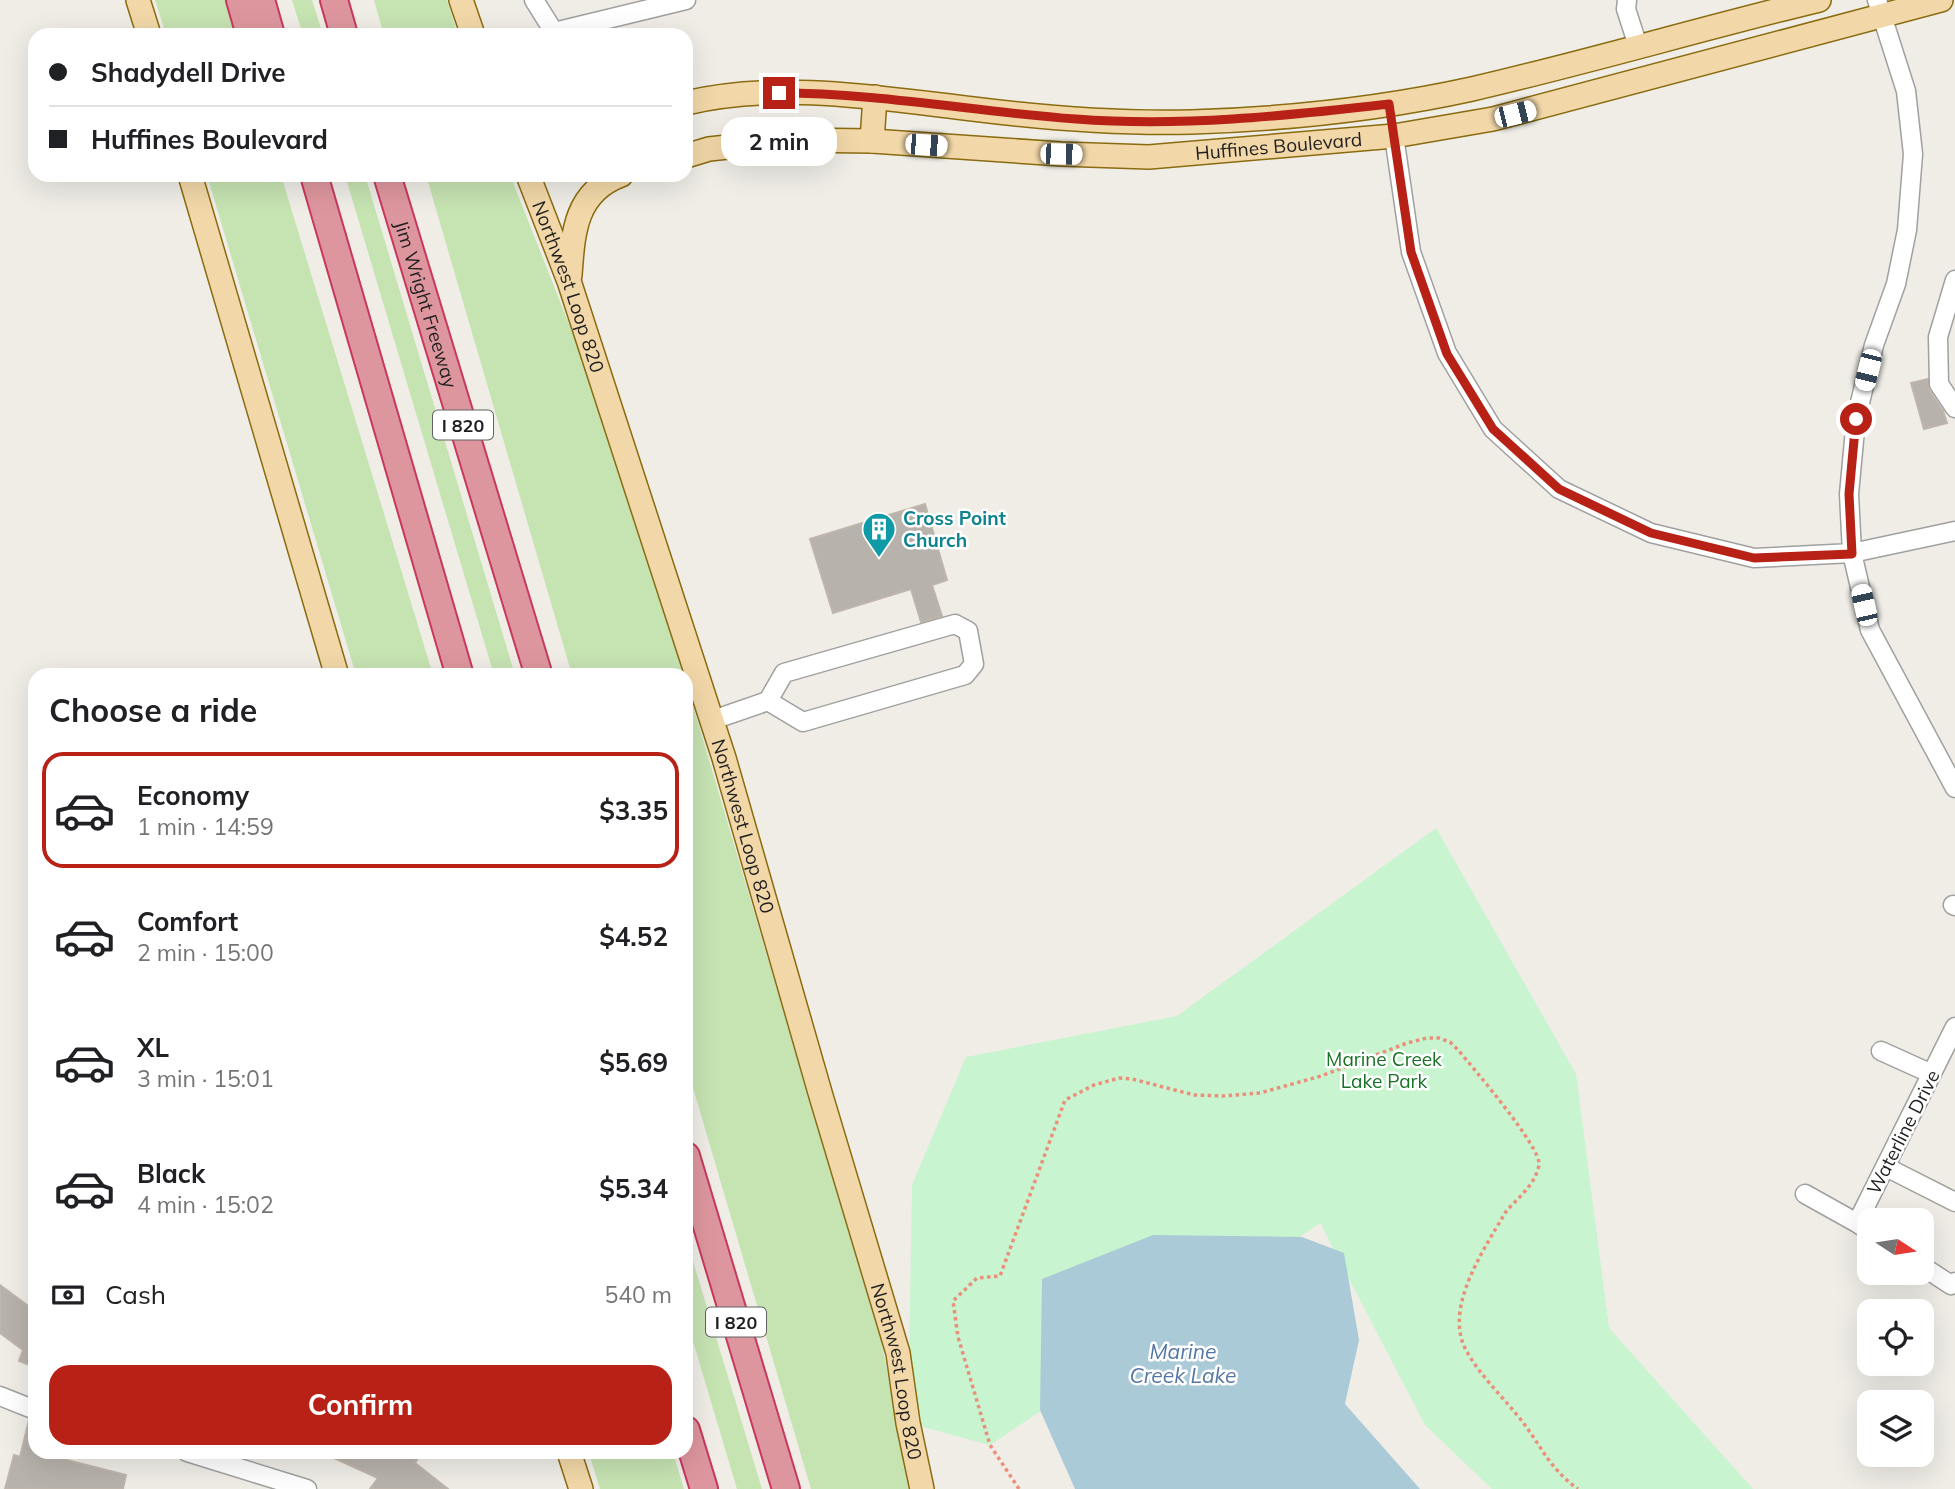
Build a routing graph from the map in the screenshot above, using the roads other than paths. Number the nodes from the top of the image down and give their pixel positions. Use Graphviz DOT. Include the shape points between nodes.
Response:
graph roads {
  1 [pos="138,0"];
  2 [pos="240,0"];
  3 [pos="261,0"];
  4 [pos="334,0"];
  5 [pos="534,0"];
  6 [pos="686,0"];
  7 [pos="1627,0"];
  8 [pos="1819,0"];
  9 [pos="1941,0"];
  10 [pos="462,6"];
  11 [pos="1879,8"];
  12 [pos="147,28"];
  13 [pos="248,28"];
  14 [pos="269,28"];
  15 [pos="342,28"];
  16 [pos="470,28"];
  17 [pos="483,28"];
  18 [pos="552,28"];
  19 [pos="570,28"];
  20 [pos="1638,46"];
  21 [pos="875,97"];
  22 [pos="693,101"];
  23 [pos="1389,104"];
  24 [pos="1394,136"];
  25 [pos="872,141"];
  26 [pos="693,154"];
  27 [pos="192,182"];
  28 [pos="316,182"];
  29 [pos="389,182"];
  30 [pos="531,182"];
  31 [pos="610,182"];
  32 [pos="1955,280"];
  33 [pos="569,281"];
  34 [pos="1955,408"];
  35 [pos="1955,531"];
  36 [pos="1852,554"];
  37 [pos="335,668"];
  38 [pos="458,668"];
  39 [pos="538,668"];
  40 [pos="768,701"];
  41 [pos="710,721"];
  42 [pos="1955,788"];
  43 [pos="1955,1027"];
  44 [pos="1881,1051"];
  45 [pos="1931,1074"];
  46 [pos="1886,1167"];
  47 [pos="693,1179"];
  48 [pos="1805,1194"];
  49 [pos="1955,1202"];
  50 [pos="1870,1208"];
  51 [pos="1857,1224"];
  52 [pos="1934,1274"];
  53 [pos="1955,1282"];
  54 [pos="0,1396"];
  55 [pos="28,1407"];
  56 [pos="693,1453"];
  57 [pos="210,1459"];
  58 [pos="571,1459"];
  59 [pos="307,1489"];
  60 [pos="581,1489"];
  61 [pos="704,1489"];
  62 [pos="786,1489"];
  63 [pos="922,1489"];
  1 -- 12 [label="main road"];
  2 -- 13 [label="highway"];
  3 -- 14 [label="highway"];
  4 -- 15 [label="highway"];
  5 -- 18 [label="street"];
  6 -- 19 [label="street"];
  7 -- 20 [label="street"];
  8 -- 20 [label="main road, Huffines Boulevard"];
  9 -- 11 [label="main road, Huffines Boulevard"];
  10 -- 16 [label="main road"];
  10 -- 17 [label="main road"];
  11 -- 24 [label="main road, Huffines Boulevard" via="1493,119"];
  11 -- 36 [label="street" via="1906,91 1913,154 1908,230 1856,419 1849,494"];
  20 -- 23 [label="main road, Huffines Boulevard" via="1471,89"];
  21 -- 22 [label="main road, Huffines Boulevard" via="779,93"];
  21 -- 23 [label="main road, Huffines Boulevard" via="1078,119 1191,122"];
  21 -- 25 [label="main road"];
  23 -- 24 [label="main road"];
  24 -- 25 [label="main road, Huffines Boulevard" via="1149,157"];
  24 -- 36 [label="street" via="1411,252 1447,354 1493,429 1519,453 1559,489 1651,533 1754,558"];
  25 -- 26 [label="main road, Huffines Boulevard" via="793,140"];
  27 -- 37 [label="main road"];
  28 -- 38 [label="highway"];
  29 -- 39 [label="highway, Jim Wright Freeway / I 820"];
  30 -- 33 [label="main road, Northwest Loop 820"];
  31 -- 33 [label="main road" via="589,195 573,230"];
  32 -- 34 [label="street" via="1938,337 1939,384"];
  33 -- 41 [label="main road, Northwest Loop 820"];
  35 -- 36 [label="street"];
  36 -- 42 [label="street" via="1870,630"];
  40 -- 40 [label="street" via="784,673 956,624 968,631 974,664 965,675 803,722"];
  40 -- 41 [label="street"];
  41 -- 63 [label="main road, Northwest Loop 820" via="898,1353"];
  43 -- 45 [label="street, Waterline Drive"];
  44 -- 45 [label="street"];
  45 -- 46 [label="street, Waterline Drive"];
  46 -- 49 [label="street"];
  46 -- 50 [label="street, Waterline Drive"];
  47 -- 62 [label="highway, I 820"];
  48 -- 51 [label="street"];
  52 -- 53 [label="street" via="1951,1285"];
  54 -- 55 [label="street"];
  56 -- 61 [label="highway"];
  57 -- 59 [label="street"];
  58 -- 60 [label="main road"];
}
